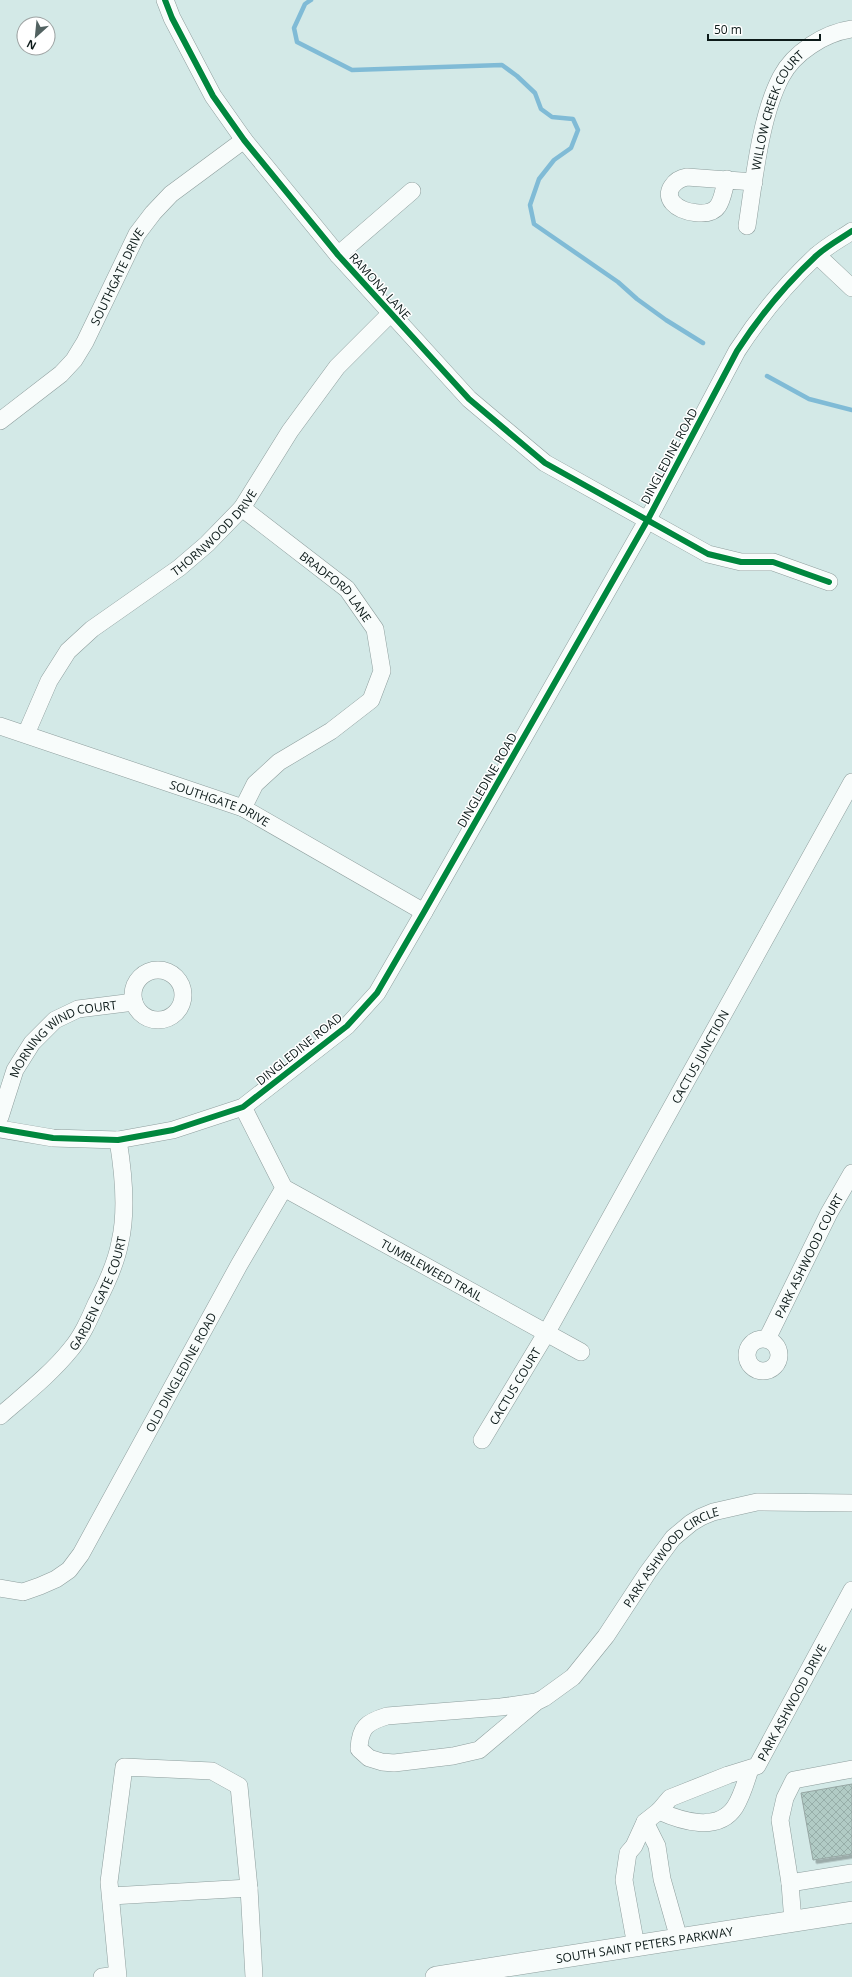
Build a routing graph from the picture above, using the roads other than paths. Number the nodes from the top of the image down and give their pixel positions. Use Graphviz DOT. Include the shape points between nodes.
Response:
graph roads {
  1 [pos="165,0"];
  2 [pos="852,29"];
  3 [pos="244,140"];
  4 [pos="727,179"];
  5 [pos="754,182"];
  6 [pos="412,191"];
  7 [pos="747,226"];
  8 [pos="852,231"];
  9 [pos="338,255"];
  10 [pos="817,255"];
  11 [pos="852,288"];
  12 [pos="390,314"];
  13 [pos="0,420"];
  14 [pos="242,508"];
  15 [pos="647,521"];
  16 [pos="829,582"];
  17 [pos="0,726"];
  18 [pos="26,734"];
  19 [pos="852,782"];
  20 [pos="243,808"];
  21 [pos="424,912"];
  22 [pos="134,1002"];
  23 [pos="243,1106"];
  24 [pos="0,1116"];
  25 [pos="0,1129"];
  26 [pos="118,1140"];
  27 [pos="852,1173"];
  28 [pos="284,1188"];
  29 [pos="547,1332"];
  30 [pos="767,1339"];
  31 [pos="581,1352"];
  32 [pos="0,1416"];
  33 [pos="482,1440"];
  34 [pos="852,1504"];
  35 [pos="0,1588"];
  36 [pos="852,1590"];
  37 [pos="536,1702"];
  38 [pos="852,1769"];
  39 [pos="750,1770"];
  40 [pos="659,1811"];
  41 [pos="646,1822"];
  42 [pos="852,1873"];
  43 [pos="790,1883"];
  44 [pos="248,1888"];
  45 [pos="111,1896"];
  46 [pos="852,1912"];
  47 [pos="793,1922"];
  48 [pos="679,1939"];
  49 [pos="636,1946"];
  50 [pos="112,1976"];
  51 [pos="254,1977"];
  52 [pos="436,1977"];
  1 -- 3 [label="street, RAMONA LANE" via="214,96"];
  2 -- 5 [label="street, WILLOW CREEK COURT" via="822,38 792,62 781,76 762,136"];
  3 -- 9 [label="street, RAMONA LANE"];
  3 -- 13 [label="street, SOUTHGATE DRIVE" via="171,194 153,214 137,234 74,360 61,374"];
  4 -- 5 [label="street"];
  5 -- 7 [label="street, WILLOW CREEK COURT"];
  6 -- 9 [label="street"];
  8 -- 10 [label="street, DINGLEDINE ROAD"];
  9 -- 12 [label="street, RAMONA LANE"];
  10 -- 11 [label="street"];
  10 -- 15 [label="street, DINGLEDINE ROAD" via="764,312 737,351"];
  12 -- 14 [label="street, THORNWOOD DRIVE" via="337,367 290,431"];
  12 -- 15 [label="street, RAMONA LANE" via="469,399 535,456"];
  14 -- 18 [label="street, THORNWOOD DRIVE" via="179,568 92,629 68,651 49,681"];
  14 -- 20 [label="street, BRADFORD LANE" via="347,589 375,629 382,671 371,700 331,731 279,762 255,784"];
  15 -- 16 [label="street, RAMONA LANE" via="708,554 741,562 773,562"];
  15 -- 21 [label="street, DINGLEDINE ROAD"];
  17 -- 18 [label="street, SOUTHGATE DRIVE"];
  18 -- 20 [label="street, SOUTHGATE DRIVE"];
  19 -- 29 [label="street, CACTUS JUNCTION"];
  20 -- 21 [label="street, SOUTHGATE DRIVE"];
  21 -- 23 [label="street, DINGLEDINE ROAD" via="377,993 347,1026"];
  22 -- 24 [label="street, MORNING WIND COURT" via="78,1009 55,1020 32,1043 15,1070"];
  23 -- 26 [label="street, DINGLEDINE ROAD" via="173,1130"];
  23 -- 28 [label="street"];
  25 -- 26 [label="street, DINGLEDINE ROAD" via="53,1138"];
  26 -- 32 [label="street, GARDEN GATE COURT" via="122,1165 121,1241 111,1273 85,1328 71,1349 53,1369"];
  27 -- 30 [label="street, PARK ASHWOOD COURT" via="828,1213"];
  28 -- 29 [label="street, TUMBLEWEED TRAIL"];
  28 -- 35 [label="street, OLD DINGLEDINE ROAD" via="239,1265 81,1554 69,1570 51,1582 23,1592"];
  29 -- 31 [label="street, TUMBLEWEED TRAIL"];
  29 -- 33 [label="street, CACTUS COURT"];
  34 -- 37 [label="street, PARK ASHWOOD CIRCLE" via="757,1502 713,1512 691,1523 673,1538 606,1636 573,1678"];
  36 -- 39 [label="street, PARK ASHWOOD DRIVE" via="757,1766"];
  37 -- 37 [label="street, PARK ASHWOOD CIRCLE" via="387,1716 374,1720 364,1727 359,1749 369,1758 394,1763 453,1756 479,1750"];
  38 -- 43 [label="street" via="794,1780 785,1798 780,1820"];
  39 -- 40 [label="street, PARK ASHWOOD DRIVE" via="728,1775 670,1798"];
  39 -- 40 [label="street" via="735,1807 720,1819 694,1823"];
  40 -- 41 [label="street, PARK ASHWOOD DRIVE"];
  41 -- 48 [label="street" via="657,1846 662,1879"];
  41 -- 49 [label="street, PARK ASHWOOD DRIVE" via="628,1853 624,1880"];
  42 -- 43 [label="street"];
  43 -- 47 [label="street"];
  44 -- 45 [label="street"];
  44 -- 45 [label="street" via="239,1786 212,1771 124,1767 109,1882"];
  44 -- 51 [label="street"];
  45 -- 50 [label="street"];
  46 -- 47 [label="main road, SOUTH SAINT PETERS PARKWAY"];
  47 -- 48 [label="main road, SOUTH SAINT PETERS PARKWAY"];
  48 -- 49 [label="main road, SOUTH SAINT PETERS PARKWAY"];
  49 -- 52 [label="main road, SOUTH SAINT PETERS PARKWAY"];
}
